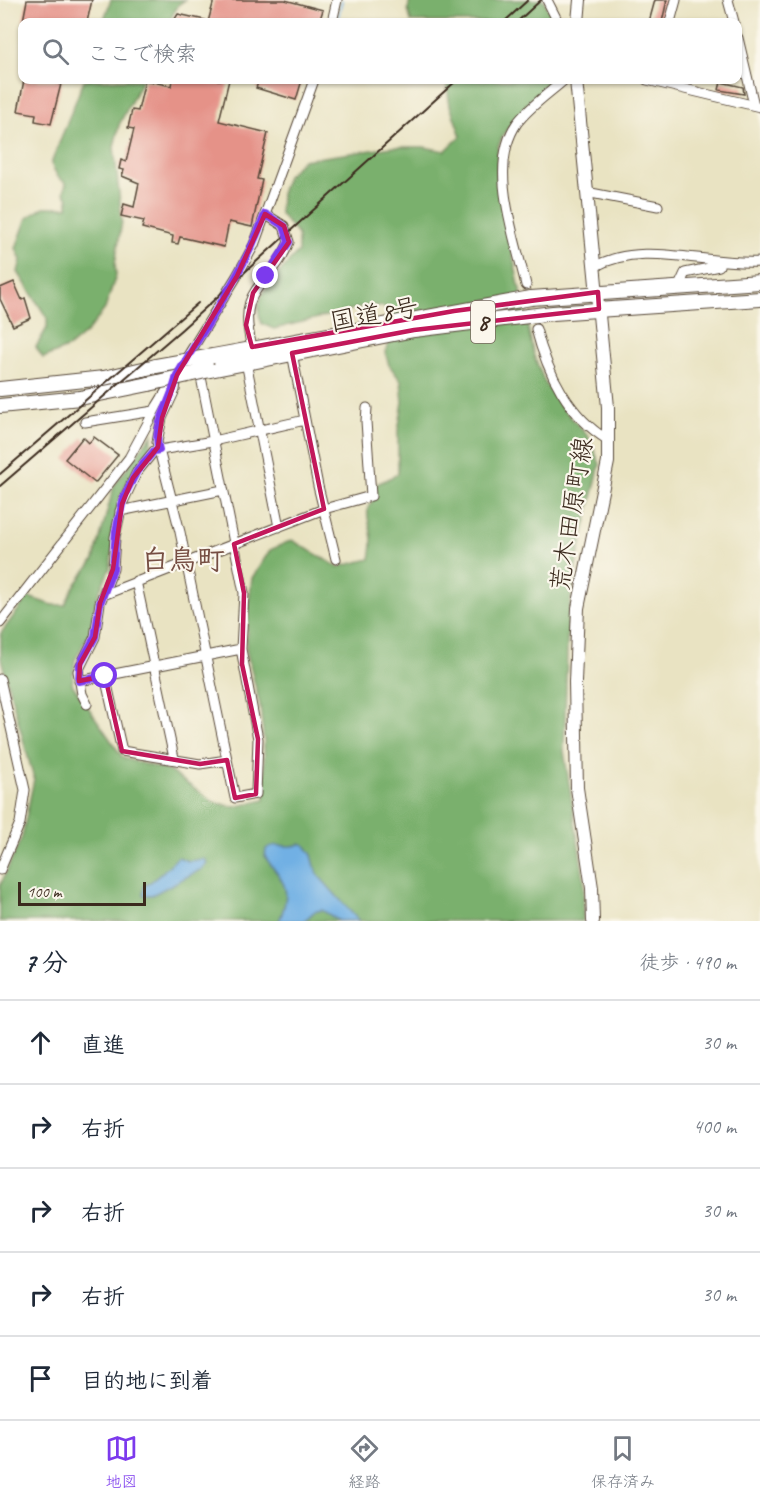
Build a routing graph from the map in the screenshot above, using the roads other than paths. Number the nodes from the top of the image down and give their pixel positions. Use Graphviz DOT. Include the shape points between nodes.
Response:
graph roads {
  1 [pos="337,0"];
  2 [pos="547,0"];
  3 [pos="580,0"];
  4 [pos="676,0"];
  5 [pos="728,0"];
  6 [pos="333,18"];
  7 [pos="556,18"];
  8 [pos="578,18"];
  9 [pos="671,18"];
  10 [pos="733,18"];
  11 [pos="742,52"];
  12 [pos="313,84"];
  13 [pos="559,84"];
  14 [pos="576,84"];
  15 [pos="668,84"];
  16 [pos="757,106"];
  17 [pos="585,192"];
  18 [pos="658,206"];
  19 [pos="265,214"];
  20 [pos="760,262"];
  21 [pos="732,263"];
  22 [pos="594,267"];
  23 [pos="760,282"];
  24 [pos="526,285"];
  25 [pos="679,286"];
  26 [pos="598,292"];
  27 [pos="760,299"];
  28 [pos="599,309"];
  29 [pos="536,329"];
  30 [pos="252,347"];
  31 [pos="292,353"];
  32 [pos="246,362"];
  33 [pos="208,366"];
  34 [pos="177,375"];
  35 [pos="0,389"];
  36 [pos="0,406"];
  37 [pos="368,408"];
  38 [pos="154,411"];
  39 [pos="305,420"];
  40 [pos="85,422"];
  41 [pos="260,429"];
  42 [pos="608,440"];
  43 [pos="213,441"];
  44 [pos="159,450"];
  45 [pos="223,490"];
  46 [pos="171,501"];
  47 [pos="324,509"];
  48 [pos="120,511"];
  49 [pos="279,527"];
  50 [pos="234,544"];
  51 [pos="336,559"];
  52 [pos="186,562"];
  53 [pos="136,582"];
  54 [pos="104,595"];
  55 [pos="0,623"];
  56 [pos="241,649"];
  57 [pos="205,656"];
  58 [pos="154,666"];
  59 [pos="105,676"];
  60 [pos="0,680"];
  61 [pos="79,681"];
  62 [pos="87,704"];
  63 [pos="174,758"];
  64 [pos="227,760"];
  65 [pos="0,870"];
  66 [pos="593,921"];
  1 -- 6 [label="street"];
  2 -- 7 [label="street"];
  3 -- 8 [label="main road"];
  4 -- 9 [label="street"];
  5 -- 10 [label="street"];
  11 -- 16 [label="street"];
  12 -- 19 [label="street"];
  13 -- 24 [label="street" via="518,122 504,151 505,190"];
  14 -- 17 [label="main road, 荒木田原町線"];
  15 -- 16 [label="street"];
  17 -- 18 [label="street"];
  17 -- 22 [label="main road, 荒木田原町線"];
  19 -- 30 [label="street" via="284,226 289,242 250,299 246,325"];
  19 -- 34 [label="street" via="254,245"];
  20 -- 21 [label="street"];
  21 -- 22 [label="street" via="632,254"];
  21 -- 25 [label="street" via="685,273"];
  22 -- 26 [label="main road, 荒木田原町線"];
  23 -- 25 [label="highway, 国道8号 / 8"];
  25 -- 26 [label="highway, 国道8号 / 8"];
  26 -- 28 [label="main road, 荒木田原町線"];
  26 -- 30 [label="highway, 国道8号 / 8" via="454,310"];
  27 -- 28 [label="highway, 国道8号 / 8"];
  28 -- 31 [label="highway, 国道8号 / 8" via="414,330"];
  28 -- 42 [label="main road, 荒木田原町線"];
  29 -- 42 [label="street" via="553,379 594,432"];
  30 -- 33 [label="highway, 国道8号 / 8"];
  31 -- 32 [label="highway, 国道8号 / 8"];
  31 -- 39 [label="street"];
  32 -- 33 [label="highway, 国道8号 / 8"];
  32 -- 41 [label="street"];
  33 -- 35 [label="highway, 国道8号 / 8, bridge" via="156,366 104,378"];
  33 -- 36 [label="highway, 国道8号 / 8, bridge" via="149,384 80,398"];
  33 -- 43 [label="street"];
  34 -- 38 [label="street"];
  34 -- 44 [label="street" via="157,435"];
  37 -- 47 [label="street" via="366,433 372,493"];
  38 -- 40 [label="street"];
  38 -- 55 [label="street" via="129,458"];
  39 -- 41 [label="street"];
  39 -- 47 [label="street"];
  41 -- 43 [label="street"];
  41 -- 49 [label="street"];
  42 -- 66 [label="main road, 荒木田原町線" via="608,462 578,608 575,682 577,788"];
  43 -- 44 [label="street"];
  43 -- 45 [label="street"];
  44 -- 46 [label="street"];
  44 -- 48 [label="street" via="137,471"];
  45 -- 46 [label="street"];
  45 -- 50 [label="street"];
  46 -- 48 [label="street"];
  46 -- 52 [label="street"];
  47 -- 49 [label="street"];
  47 -- 51 [label="street"];
  48 -- 54 [label="street" via="113,569"];
  49 -- 50 [label="street"];
  50 -- 52 [label="street"];
  50 -- 56 [label="street" via="244,593"];
  52 -- 53 [label="street"];
  52 -- 57 [label="street"];
  53 -- 54 [label="street"];
  53 -- 58 [label="street"];
  54 -- 61 [label="street" via="95,637 80,664"];
  56 -- 57 [label="street"];
  56 -- 64 [label="street" via="256,728 256,794 235,798"];
  57 -- 58 [label="street"];
  57 -- 64 [label="street"];
  58 -- 59 [label="street"];
  58 -- 63 [label="street"];
  59 -- 61 [label="street"];
  59 -- 63 [label="street" via="122,751"];
  60 -- 65 [label="street" via="25,790 20,823"];
  61 -- 62 [label="street"];
  63 -- 64 [label="street" via="200,764"];
}
